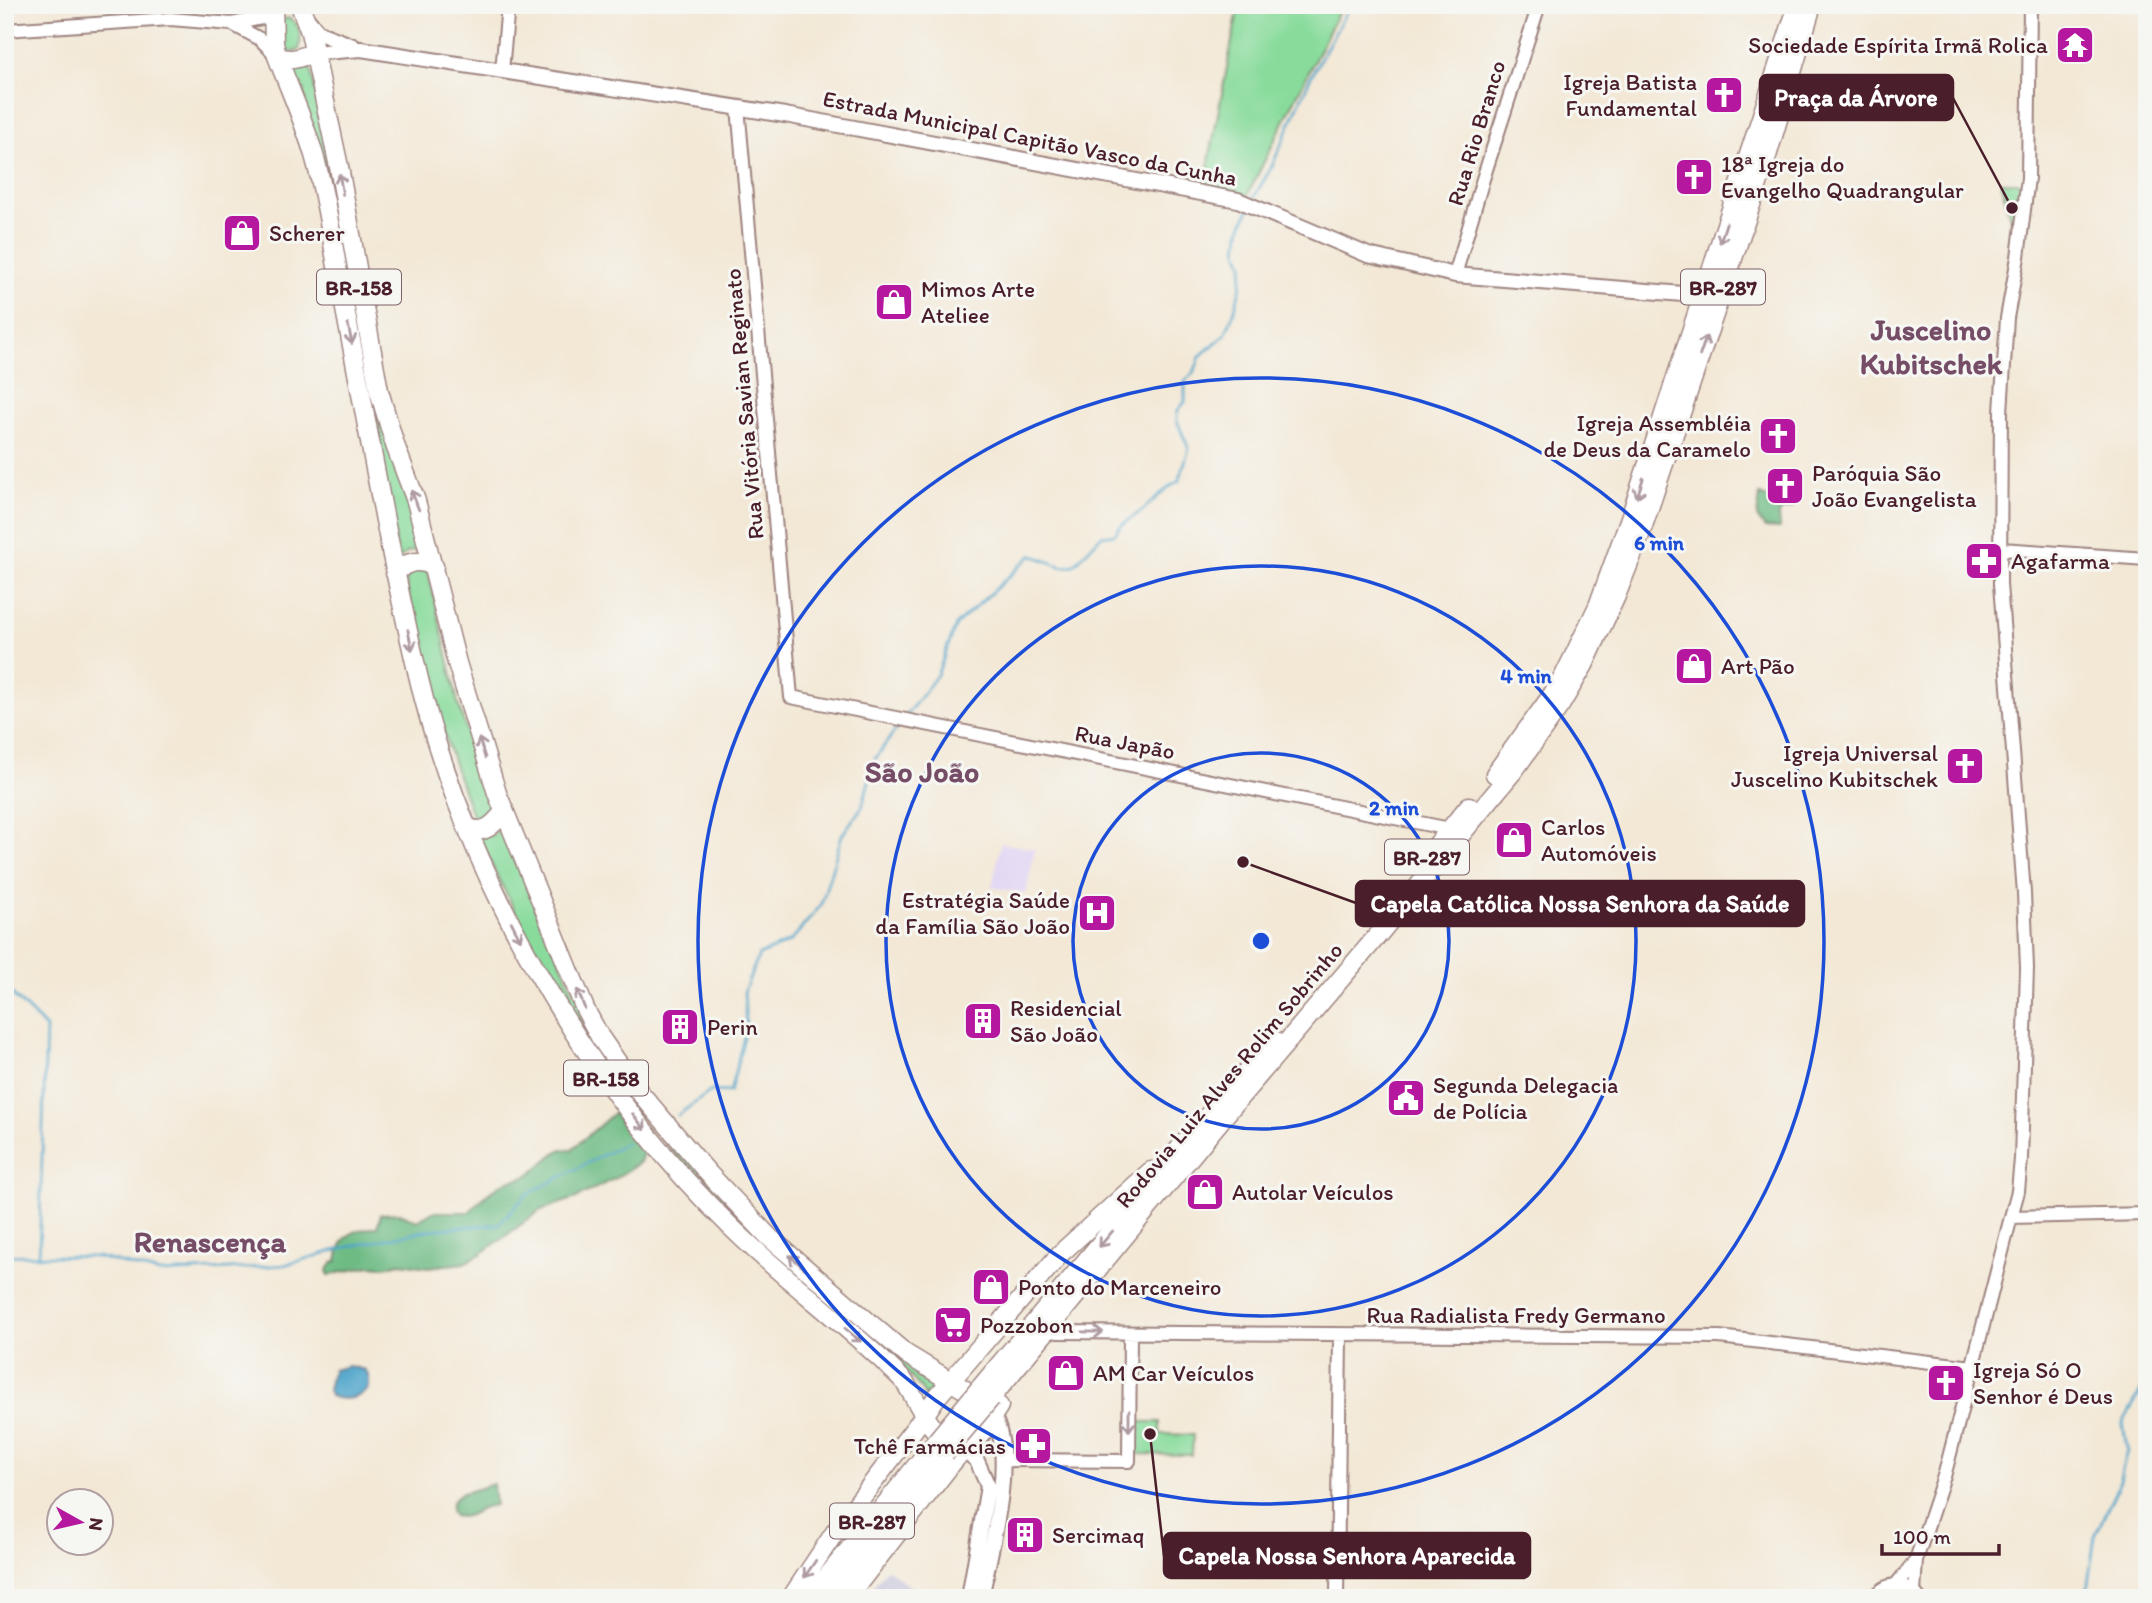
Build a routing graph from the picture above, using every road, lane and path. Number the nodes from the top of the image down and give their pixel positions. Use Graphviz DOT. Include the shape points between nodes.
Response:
graph roads {
  1 [pos="508,5"];
  2 [pos="1539,5"];
  3 [pos="1798,5"];
  4 [pos="1812,5"];
  5 [pos="2030,5"];
  6 [pos="272,11"];
  7 [pos="303,12"];
  8 [pos="232,24"];
  9 [pos="5,30"];
  10 [pos="361,49"];
  11 [pos="313,53"];
  12 [pos="277,55"];
  13 [pos="502,71"];
  14 [pos="738,107"];
  15 [pos="1455,275"];
  16 [pos="1683,295"];
  17 [pos="2001,549"];
  18 [pos="2147,559"];
  19 [pos="434,566"];
  20 [pos="395,573"];
  21 [pos="791,697"];
  22 [pos="504,812"];
  23 [pos="468,827"];
  24 [pos="1450,829"];
  25 [pos="1180,1148"];
  26 [pos="1198,1148"];
  27 [pos="2147,1214"];
  28 [pos="2011,1217"];
  29 [pos="1057,1332"];
  30 [pos="1130,1333"];
  31 [pos="1340,1335"];
  32 [pos="1973,1367"];
  33 [pos="950,1382"];
  34 [pos="988,1401"];
  35 [pos="924,1416"];
  36 [pos="939,1449"];
  37 [pos="964,1449"];
  38 [pos="1004,1460"];
  39 [pos="1916,1560"];
  40 [pos="1895,1586"];
  41 [pos="1916,1595"];
  42 [pos="791,1598"];
  43 [pos="813,1598"];
  44 [pos="830,1598"];
  45 [pos="847,1598"];
  46 [pos="969,1598"];
  47 [pos="981,1598"];
  48 [pos="1337,1598"];
  49 [pos="1876,1598"];
  1 -- 13 [label="street"];
  2 -- 15 [label="street, Rua Rio Branco"];
  3 -- 24 [label="highway, Rodovia Luiz Alves Rolim Sobrinho / BR-287, one-way" via="1598,606 1550,698"];
  26 -- 4 [label="highway, Rodovia Luiz Alves Rolim Sobrinho / BR-287, one-way" via="1481,811 1578,677 1639,538 1765,163"];
  5 -- 17 [label="street" via="2028,178 2003,362"];
  6 -- 7 [label="highway"];
  6 -- 8 [label="street"];
  6 -- 12 [label="highway, BR-158"];
  7 -- 10 [label="main road, Estrada Municipal Capitão Vasco da Cunha" via="319,33"];
  7 -- 11 [label="highway, BR-158"];
  8 -- 9 [label="street" via="170,19"];
  8 -- 12 [label="street" via="260,39"];
  10 -- 11 [label="main road, Estrada Municipal Capitão Vasco da Cunha"];
  10 -- 13 [label="main road, Estrada Municipal Capitão Vasco da Cunha"];
  11 -- 12 [label="highway" via="296,60"];
  19 -- 11 [label="highway, BR-158, one-way" via="379,391 339,167"];
  12 -- 20 [label="highway, BR-158, one-way" via="314,155"];
  13 -- 14 [label="main road, Estrada Municipal Capitão Vasco da Cunha"];
  14 -- 15 [label="main road, Estrada Municipal Capitão Vasco da Cunha" via="1238,200 1368,255"];
  14 -- 21 [label="street, Rua Vitória Savian Reginato"];
  15 -- 16 [label="main road, Estrada Municipal Capitão Vasco da Cunha"];
  17 -- 18 [label="street"];
  17 -- 28 [label="street" via="2004,656 2027,968 2024,1107 2018,1191"];
  19 -- 20 [label="highway" via="410,562"];
  22 -- 19 [label="highway, BR-158, one-way" via="472,716"];
  20 -- 23 [label="highway, BR-158, one-way" via="428,714"];
  21 -- 24 [label="street, Rua Japão"];
  22 -- 23 [label="highway" via="490,828 474,831"];
  33 -- 22 [label="highway, BR-158, one-way" via="906,1354 770,1238 708,1174 631,1082 585,1009"];
  23 -- 35 [label="highway, BR-158, one-way" via="485,870 550,993 640,1124 731,1227 903,1380"];
  24 -- 25 [label="highway, Rodovia Luiz Alves Rolim Sobrinho / BR-287"];
  25 -- 33 [label="highway, BR-287" via="1060,1253"];
  25 -- 34 [label="highway, Rodovia Luiz Alves Rolim Sobrinho / BR-287, one-way"];
  26 -- 29 [label="highway, BR-287" via="1178,1182"];
  26 -- 34 [label="highway, Rodovia Luiz Alves Rolim Sobrinho / BR-287"];
  27 -- 28 [label="street"];
  28 -- 32 [label="street"];
  29 -- 30 [label="street, Rua Radialista Fredy Germano, one-way"];
  29 -- 34 [label="highway, BR-287" via="1001,1403"];
  30 -- 31 [label="street, Rua Radialista Fredy Germano"];
  30 -- 38 [label="street, one-way" via="1129,1461"];
  31 -- 32 [label="street, Rua Radialista Fredy Germano" via="1719,1337"];
  31 -- 48 [label="street"];
  32 -- 39 [label="street"];
  33 -- 34 [label="highway, BR-158" via="991,1409"];
  33 -- 35 [label="highway, BR-287"];
  34 -- 36 [label="highway, BR-287, bridge"];
  34 -- 37 [label="highway" via="978,1439"];
  34 -- 38 [label="main road" via="999,1425"];
  35 -- 37 [label="highway" via="942,1439"];
  35 -- 42 [label="highway, one-way"];
  36 -- 43 [label="highway, BR-287"];
  36 -- 44 [label="highway, BR-287"];
  37 -- 45 [label="highway"];
  37 -- 46 [label="main road" via="977,1461 988,1486"];
  38 -- 47 [label="main road"];
  39 -- 40 [label="street"];
  39 -- 41 [label="street"];
  40 -- 41 [label="main road"];
  40 -- 49 [label="main road" via="1885,1588"];
}
